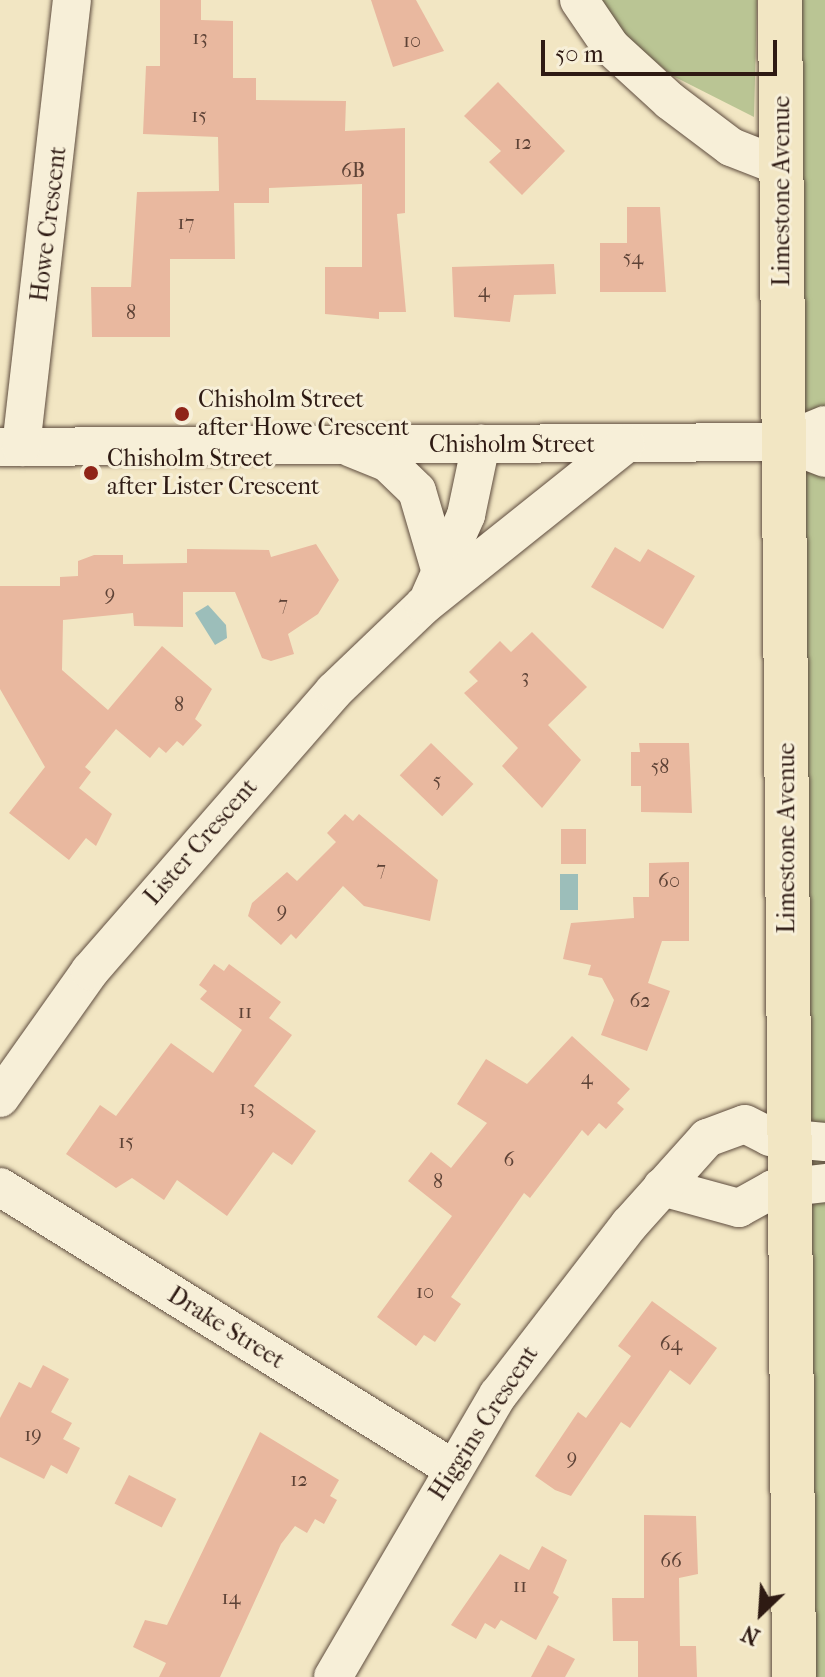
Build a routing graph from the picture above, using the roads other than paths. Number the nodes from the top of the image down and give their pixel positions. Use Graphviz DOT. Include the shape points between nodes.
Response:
graph roads {
  1 [pos="72,0"];
  2 [pos="579,0"];
  3 [pos="780,0"];
  4 [pos="782,167"];
  5 [pos="825,425"];
  6 [pos="784,442"];
  7 [pos="481,444"];
  8 [pos="626,444"];
  9 [pos="10,447"];
  10 [pos="350,447"];
  11 [pos="825,458"];
  12 [pos="433,591"];
  13 [pos="0,1098"];
  14 [pos="807,1141"];
  15 [pos="808,1184"];
  16 [pos="0,1187"];
  17 [pos="662,1187"];
  18 [pos="452,1468"];
  19 [pos="333,1677"];
  20 [pos="794,1677"];
  1 -- 9 [label="street, Howe Crescent"];
  2 -- 4 [label="street" via="611,47 670,101 731,147"];
  3 -- 4 [label="main road, Limestone Avenue"];
  4 -- 6 [label="main road, Limestone Avenue"];
  5 -- 6 [label="street, Chisholm Street"];
  6 -- 8 [label="street, Chisholm Street"];
  6 -- 11 [label="street, Chisholm Street"];
  6 -- 14 [label="main road, Limestone Avenue"];
  7 -- 8 [label="street, Chisholm Street"];
  7 -- 10 [label="street, Chisholm Street"];
  7 -- 12 [label="street, Lister Crescent" via="466,515"];
  8 -- 12 [label="street, Lister Crescent"];
  9 -- 10 [label="street, Chisholm Street"];
  10 -- 12 [label="street" via="388,463 417,491"];
  12 -- 13 [label="street, Lister Crescent" via="208,831 90,971"];
  14 -- 15 [label="main road, Limestone Avenue"];
  14 -- 17 [label="street, Higgins Crescent" via="745,1124 718,1129"];
  15 -- 17 [label="street" via="739,1208"];
  15 -- 20 [label="main road, Limestone Avenue"];
  16 -- 18 [label="street, Drake Street"];
  17 -- 18 [label="street, Higgins Crescent" via="561,1308"];
  18 -- 19 [label="street, Higgins Crescent"];
}
